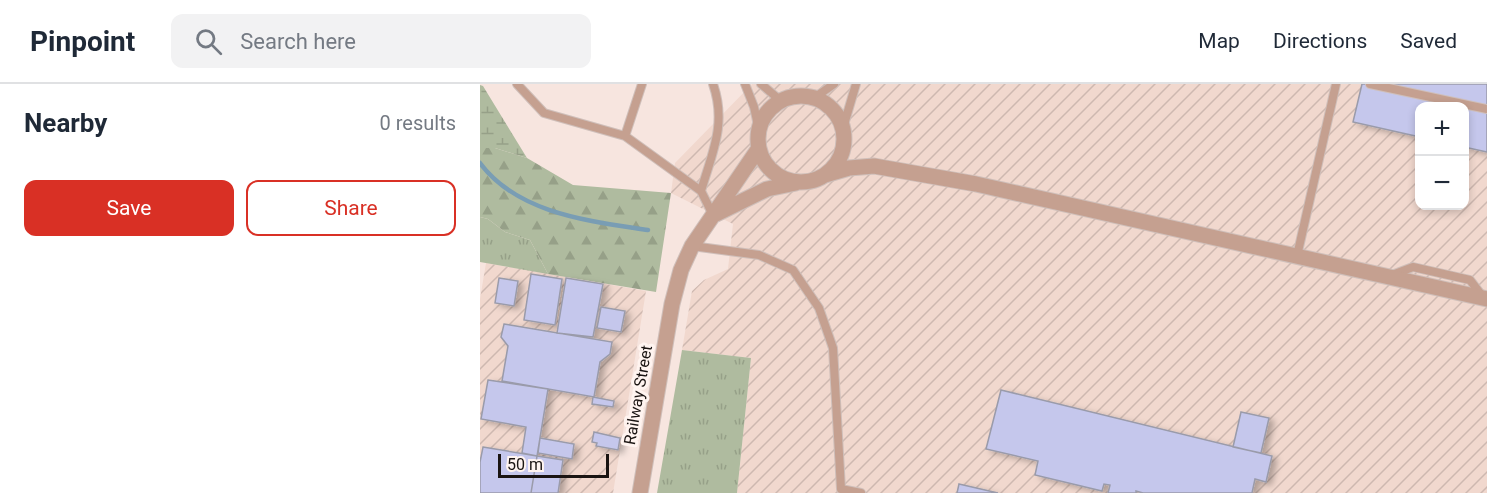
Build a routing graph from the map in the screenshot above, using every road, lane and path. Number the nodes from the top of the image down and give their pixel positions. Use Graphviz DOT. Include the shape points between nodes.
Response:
graph roads {
  1 [pos="517,84"];
  2 [pos="642,84"];
  3 [pos="713,84"];
  4 [pos="745,84"];
  5 [pos="761,84"];
  6 [pos="834,84"];
  7 [pos="856,84"];
  8 [pos="1336,84"];
  9 [pos="1370,84"];
  10 [pos="809,93"];
  11 [pos="781,101"];
  12 [pos="1487,109"];
  13 [pos="843,129"];
  14 [pos="759,130"];
  15 [pos="625,136"];
  16 [pos="759,148"];
  17 [pos="825,175"];
  18 [pos="798,182"];
  19 [pos="700,191"];
  20 [pos="713,215"];
  21 [pos="692,246"];
  22 [pos="1297,255"];
  23 [pos="1486,298"];
  24 [pos="640,493"];
  25 [pos="861,493"];
  1 -- 15 [label="lane" via="544,113"];
  2 -- 15 [label="lane"];
  3 -- 19 [label="lane" via="720,124"];
  4 -- 14 [label="lane"];
  5 -- 11 [label="lane"];
  6 -- 10 [label="lane"];
  7 -- 13 [label="lane"];
  8 -- 22 [label="lane"];
  9 -- 12 [label="lane"];
  10 -- 11 [label="street"];
  10 -- 13 [label="street" via="829,106"];
  11 -- 14 [label="street" via="764,116"];
  13 -- 17 [label="street" via="842,155"];
  14 -- 16 [label="street"];
  15 -- 19 [label="lane"];
  16 -- 18 [label="street" via="773,172"];
  16 -- 20 [label="street, Railway Street"];
  17 -- 18 [label="street"];
  17 -- 22 [label="street" via="873,166 921,174"];
  18 -- 20 [label="street" via="767,189"];
  19 -- 20 [label="lane"];
  20 -- 21 [label="street, Railway Street"];
  21 -- 24 [label="street, Railway Street" via="672,304"];
  21 -- 25 [label="lane" via="759,255 793,270 819,308 833,348 841,489"];
  22 -- 23 [label="street"];
}
